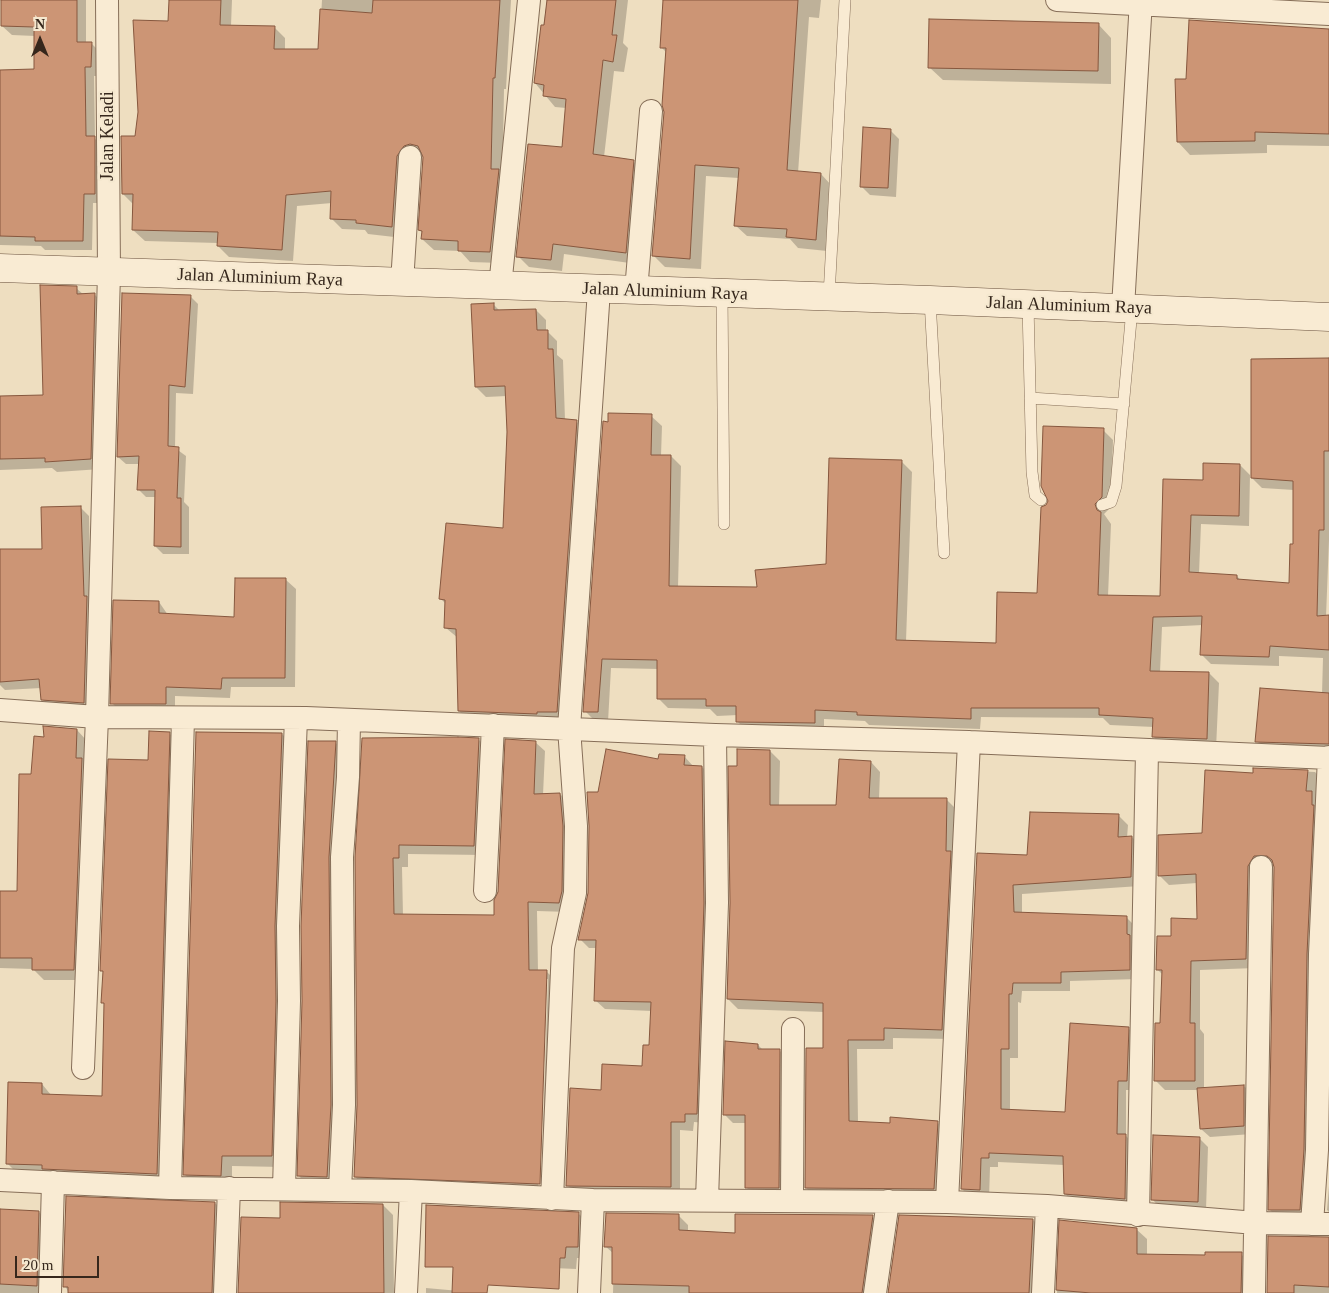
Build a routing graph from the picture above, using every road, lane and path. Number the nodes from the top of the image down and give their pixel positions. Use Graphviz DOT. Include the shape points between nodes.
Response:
graph roads {
  1 [pos="107,0"];
  2 [pos="529,0"];
  3 [pos="845,0"];
  4 [pos="1057,0"];
  5 [pos="1141,2"];
  6 [pos="1329,14"];
  7 [pos="651,111"];
  8 [pos="410,157"];
  9 [pos="0,268"];
  10 [pos="109,273"];
  11 [pos="402,283"];
  12 [pos="500,287"];
  13 [pos="599,290"];
  14 [pos="636,290"];
  15 [pos="722,292"];
  16 [pos="829,298"];
  17 [pos="930,300"];
  18 [pos="1028,305"];
  19 [pos="1127,309"];
  20 [pos="1329,317"];
  21 [pos="1030,398"];
  22 [pos="1124,404"];
  23 [pos="1041,500"];
  24 [pos="1102,505"];
  25 [pos="724,524"];
  26 [pos="944,553"];
  27 [pos="0,710"];
  28 [pos="97,717"];
  29 [pos="183,718"];
  30 [pos="296,718"];
  31 [pos="349,720"];
  32 [pos="493,725"];
  33 [pos="569,728"];
  34 [pos="716,735"];
  35 [pos="969,742"];
  36 [pos="1147,750"];
  37 [pos="1329,758"];
  38 [pos="1261,868"];
  39 [pos="485,891"];
  40 [pos="793,1030"];
  41 [pos="83,1068"];
  42 [pos="0,1180"];
  43 [pos="53,1182"];
  44 [pos="170,1188"];
  45 [pos="229,1188"];
  46 [pos="284,1189"];
  47 [pos="340,1190"];
  48 [pos="411,1192"];
  49 [pos="552,1199"];
  50 [pos="792,1199"];
  51 [pos="593,1200"];
  52 [pos="707,1200"];
  53 [pos="888,1201"];
  54 [pos="947,1202"];
  55 [pos="1046,1206"];
  56 [pos="1138,1215"];
  57 [pos="1256,1223"];
  58 [pos="1320,1224"];
  59 [pos="50,1293"];
  60 [pos="225,1293"];
  61 [pos="406,1293"];
  62 [pos="589,1293"];
  63 [pos="875,1293"];
  64 [pos="1043,1293"];
  65 [pos="1254,1293"];
  1 -- 10 [label="street, Jalan Keladi"];
  2 -- 12 [label="street"];
  3 -- 16 [label="lane"];
  4 -- 5 [label="street"];
  5 -- 6 [label="street"];
  5 -- 19 [label="street"];
  7 -- 14 [label="street"];
  8 -- 11 [label="street"];
  9 -- 10 [label="main road, Jalan Aluminium Raya"];
  10 -- 11 [label="main road, Jalan Aluminium Raya"];
  10 -- 28 [label="street, Jalan Keladi"];
  11 -- 12 [label="main road, Jalan Aluminium Raya"];
  12 -- 13 [label="main road, Jalan Aluminium Raya"];
  13 -- 14 [label="main road, Jalan Aluminium Raya"];
  13 -- 33 [label="street"];
  14 -- 15 [label="main road, Jalan Aluminium Raya"];
  15 -- 16 [label="main road, Jalan Aluminium Raya"];
  15 -- 25 [label="lane"];
  16 -- 17 [label="main road, Jalan Aluminium Raya"];
  17 -- 18 [label="main road, Jalan Aluminium Raya"];
  17 -- 26 [label="lane"];
  18 -- 19 [label="main road, Jalan Aluminium Raya"];
  18 -- 21 [label="lane"];
  19 -- 20 [label="main road, Jalan Aluminium Raya"];
  19 -- 22 [label="lane"];
  21 -- 22 [label="lane"];
  21 -- 23 [label="lane" via="1032,472 1035,495"];
  22 -- 24 [label="lane" via="1114,498"];
  27 -- 28 [label="street"];
  28 -- 29 [label="street"];
  28 -- 41 [label="street, Jalan Keladi"];
  29 -- 30 [label="street"];
  29 -- 44 [label="street"];
  30 -- 31 [label="street"];
  30 -- 46 [label="street" via="288,926"];
  31 -- 32 [label="street"];
  31 -- 47 [label="street" via="342,857 344,1105"];
  32 -- 33 [label="street"];
  32 -- 39 [label="street"];
  33 -- 34 [label="street"];
  33 -- 49 [label="street" via="576,826 575,893 563,948"];
  34 -- 35 [label="street"];
  34 -- 52 [label="street" via="717,903"];
  35 -- 36 [label="street"];
  35 -- 54 [label="street"];
  36 -- 37 [label="street"];
  36 -- 56 [label="street"];
  37 -- 58 [label="street" via="1320,954 1317,1150"];
  38 -- 57 [label="street"];
  40 -- 50 [label="street"];
  42 -- 43 [label="street"];
  43 -- 44 [label="street"];
  43 -- 59 [label="street"];
  44 -- 45 [label="street"];
  45 -- 46 [label="street"];
  45 -- 60 [label="street"];
  46 -- 47 [label="street"];
  47 -- 48 [label="street"];
  48 -- 49 [label="street"];
  48 -- 61 [label="street"];
  49 -- 51 [label="street"];
  50 -- 52 [label="street"];
  50 -- 53 [label="street"];
  51 -- 52 [label="street"];
  51 -- 62 [label="street"];
  53 -- 54 [label="street"];
  53 -- 63 [label="street"];
  54 -- 55 [label="street"];
  55 -- 56 [label="street"];
  55 -- 64 [label="street"];
  56 -- 57 [label="street"];
  57 -- 58 [label="street"];
  57 -- 65 [label="street"];
}
